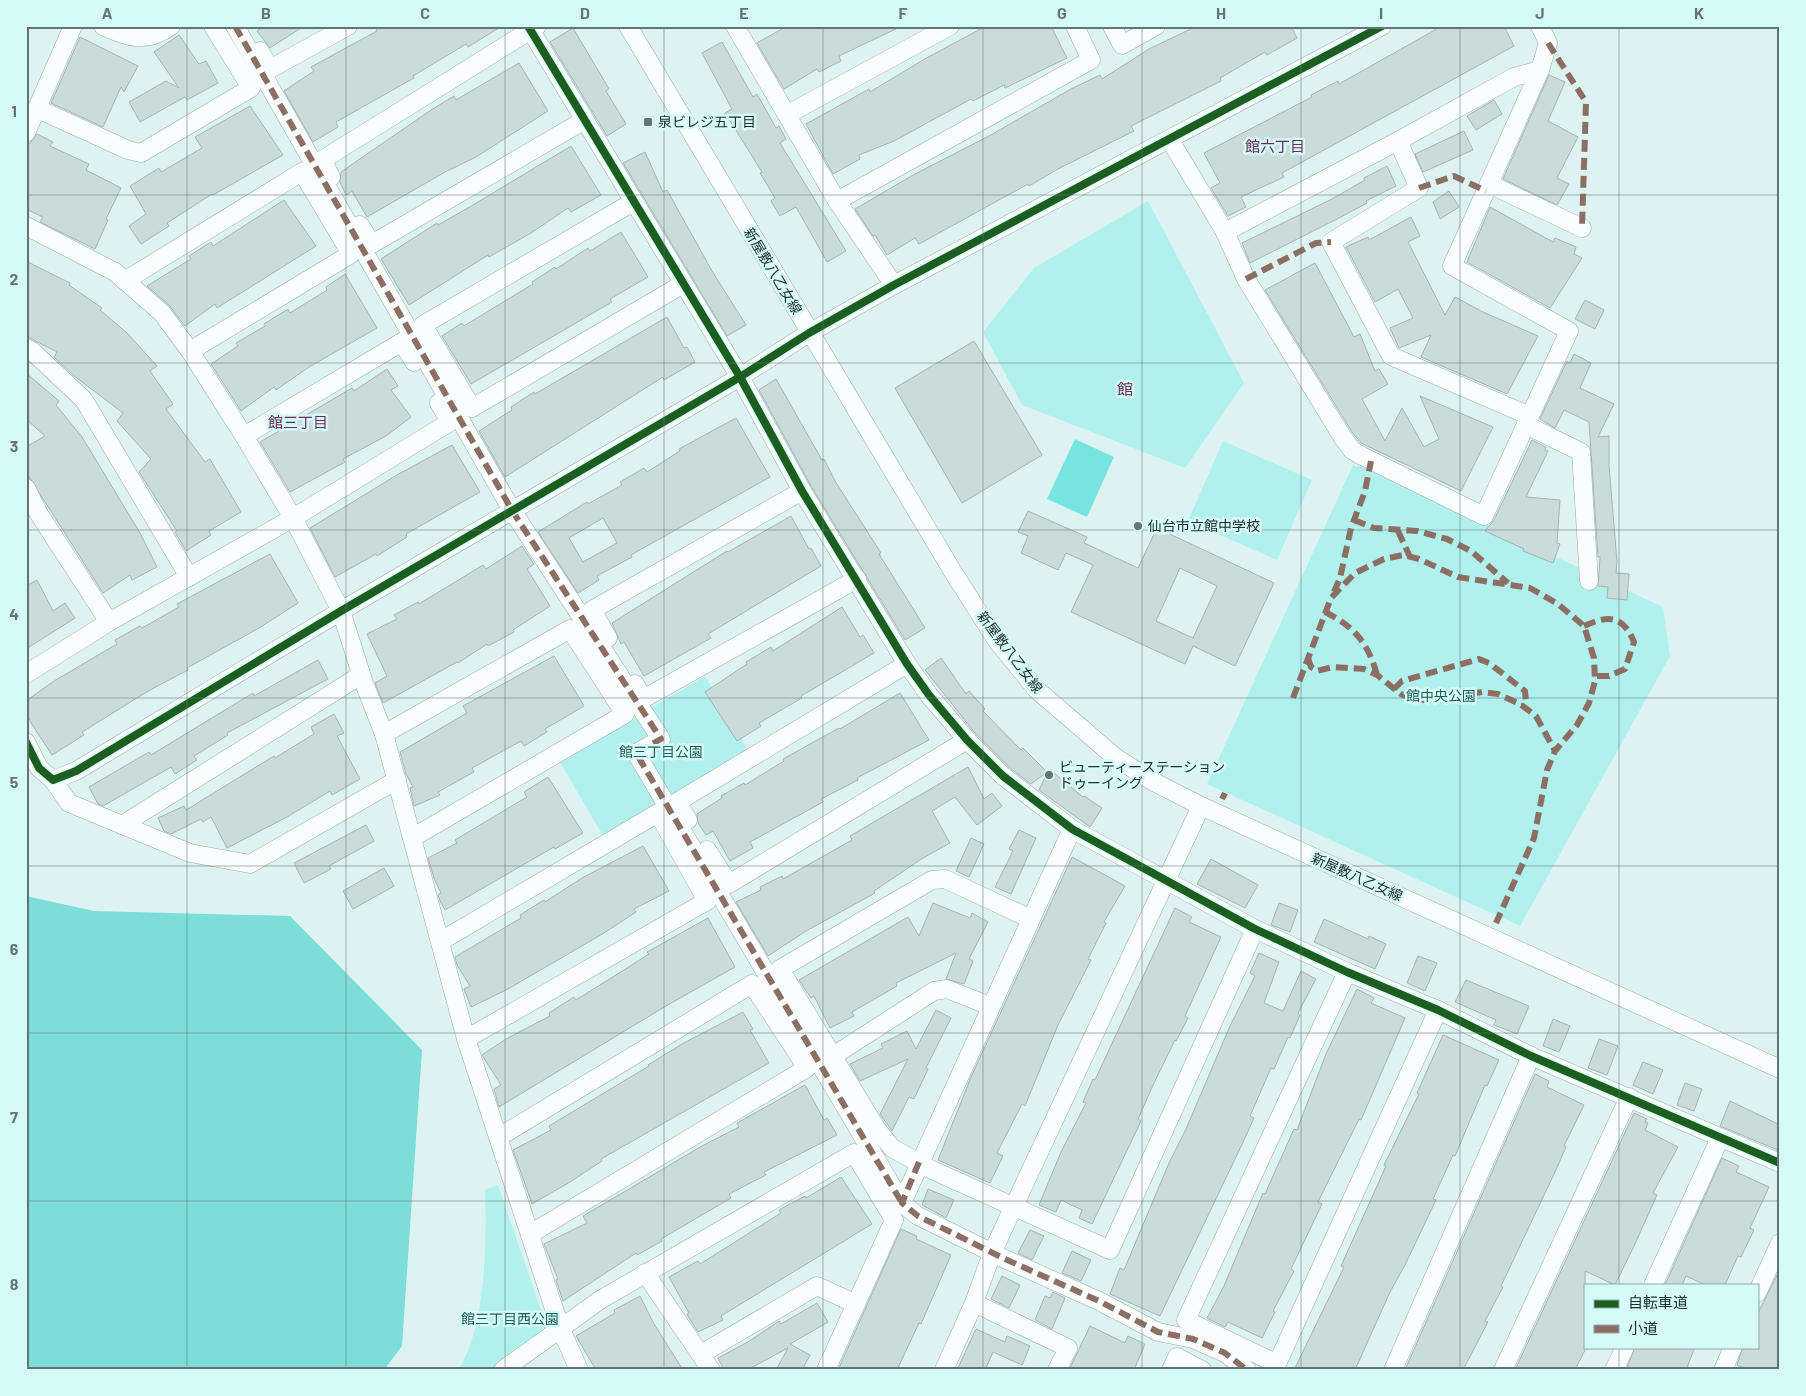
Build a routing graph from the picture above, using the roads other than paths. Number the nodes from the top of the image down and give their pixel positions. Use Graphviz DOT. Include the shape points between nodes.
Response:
graph roads {
  1 [pos="73,26"];
  2 [pos="103,26"];
  3 [pos="171,26"];
  4 [pos="213,26"];
  5 [pos="235,26"];
  6 [pos="247,26"];
  7 [pos="348,26"];
  8 [pos="628,26"];
  9 [pos="950,26"];
  10 [pos="1075,26"];
  11 [pos="1112,26"];
  12 [pos="1156,26"];
  13 [pos="1382,26"];
  14 [pos="1540,26"];
  15 [pos="532,28"];
  16 [pos="742,29"];
  17 [pos="1540,70"];
  18 [pos="38,109"];
  19 [pos="788,114"];
  20 [pos="583,121"];
  21 [pos="26,133"];
  22 [pos="1170,140"];
  23 [pos="1398,141"];
  24 [pos="1489,184"];
  25 [pos="837,201"];
  26 [pos="633,202"];
  27 [pos="26,226"];
  28 [pos="1582,228"];
  29 [pos="1225,232"];
  30 [pos="126,280"];
  31 [pos="683,284"];
  32 [pos="894,285"];
  33 [pos="810,333"];
  34 [pos="26,348"];
  35 [pos="190,351"];
  36 [pos="740,378"];
  37 [pos="1528,420"];
  38 [pos="244,436"];
  39 [pos="26,488"];
  40 [pos="802,491"];
  41 [pos="513,512"];
  42 [pos="293,518"];
  43 [pos="189,577"];
  44 [pos="857,579"];
  45 [pos="1590,581"];
  46 [pos="341,611"];
  47 [pos="109,622"];
  48 [pos="907,664"];
  49 [pos="26,674"];
  50 [pos="361,675"];
  51 [pos="384,734"];
  52 [pos="967,740"];
  53 [pos="26,742"];
  54 [pos="53,780"];
  55 [pos="397,780"];
  56 [pos="1201,806"];
  57 [pos="122,825"];
  58 [pos="1072,829"];
  59 [pos="412,838"];
  60 [pos="1166,881"];
  61 [pos="1031,919"];
  62 [pos="1255,929"];
  63 [pos="441,941"];
  64 [pos="1347,972"];
  65 [pos="990,1006"];
  66 [pos="1438,1010"];
  67 [pos="466,1039"];
  68 [pos="833,1056"];
  69 [pos="1531,1056"];
  70 [pos="1780,1069"];
  71 [pos="1629,1097"];
  72 [pos="498,1137"];
  73 [pos="1720,1138"];
  74 [pos="919,1162"];
  75 [pos="1780,1163"];
  76 [pos="902,1203"];
  77 [pos="1014,1206"];
  78 [pos="530,1234"];
  79 [pos="1780,1243"];
  80 [pos="992,1253"];
  81 [pos="645,1273"];
  82 [pos="1653,1284"];
  83 [pos="1758,1291"];
  84 [pos="974,1303"];
  85 [pos="856,1304"];
  86 [pos="560,1327"];
  87 [pos="1625,1348"];
  88 [pos="1733,1348"];
  89 [pos="701,1354"];
  90 [pos="503,1370"];
  91 [pos="579,1370"];
  92 [pos="711,1370"];
  93 [pos="826,1370"];
  94 [pos="944,1370"];
  95 [pos="1057,1370"];
  96 [pos="1171,1370"];
  97 [pos="1202,1370"];
  98 [pos="1247,1370"];
  99 [pos="1393,1370"];
  100 [pos="1503,1370"];
  101 [pos="1614,1370"];
  102 [pos="1723,1370"];
  1 -- 18 [label="street"];
  2 -- 3 [label="street" via="123,35 144,39"];
  4 -- 18 [label="street" via="251,88 141,153"];
  5 -- 41 [label="street"];
  6 -- 7 [label="street" via="270,69"];
  8 -- 33 [label="street, 新屋敷八乙女線"];
  9 -- 19 [label="street"];
  10 -- 25 [label="street" via="1092,60"];
  11 -- 12 [label="street" via="1122,45"];
  13 -- 22 [label="street"];
  14 -- 17 [label="street" via="1548,43"];
  15 -- 20 [label="street"];
  15 -- 20 [label="street" via="322,160 372,244"];
  16 -- 19 [label="street"];
  17 -- 23 [label="street" via="1514,77"];
  17 -- 24 [label="street"];
  18 -- 21 [label="street"];
  19 -- 25 [label="street"];
  20 -- 26 [label="street"];
  22 -- 29 [label="street"];
  22 -- 32 [label="street"];
  23 -- 29 [label="street"];
  23 -- 37 [label="street" via="1419,188 1331,242 1391,356"];
  24 -- 28 [label="street"];
  24 -- 37 [label="street" via="1452,266 1570,331"];
  25 -- 32 [label="street"];
  26 -- 31 [label="street"];
  26 -- 31 [label="street" via="423,325 472,408"];
  27 -- 30 [label="street"];
  29 -- 37 [label="street" via="1246,279 1352,450 1484,516"];
  30 -- 35 [label="street" via="162,313"];
  30 -- 35 [label="street" via="302,172 351,254"];
  31 -- 36 [label="street"];
  32 -- 33 [label="street"];
  33 -- 36 [label="street"];
  33 -- 56 [label="street, 新屋敷八乙女線" via="953,572 997,641 1036,690 1115,757 1152,781"];
  34 -- 43 [label="street" via="84,400"];
  35 -- 38 [label="street"];
  36 -- 40 [label="street"];
  36 -- 41 [label="street"];
  37 -- 45 [label="street" via="1581,452"];
  38 -- 42 [label="street"];
  38 -- 42 [label="street" via="402,342 450,422"];
  39 -- 47 [label="street"];
  40 -- 44 [label="street"];
  40 -- 44 [label="street" via="592,610 643,699"];
  41 -- 46 [label="street"];
  41 -- 76 [label="street" via="661,739 636,753"];
  42 -- 43 [label="street"];
  42 -- 46 [label="street"];
  43 -- 47 [label="street"];
  44 -- 48 [label="street"];
  46 -- 50 [label="street"];
  46 -- 54 [label="street" via="76,771"];
  47 -- 49 [label="street"];
  48 -- 52 [label="street"];
  48 -- 52 [label="street" via="677,802 729,884"];
  50 -- 51 [label="street"];
  50 -- 57 [label="street"];
  51 -- 55 [label="street"];
  51 -- 59 [label="street" via="570,629 625,714"];
  52 -- 58 [label="street" via="1003,776"];
  53 -- 54 [label="street" via="39,768"];
  54 -- 57 [label="street" via="69,803"];
  55 -- 57 [label="street" via="250,864 190,854"];
  55 -- 59 [label="street"];
  56 -- 60 [label="street"];
  56 -- 70 [label="street, 新屋敷八乙女線"];
  58 -- 60 [label="street"];
  58 -- 61 [label="street"];
  59 -- 63 [label="street"];
  60 -- 62 [label="street"];
  60 -- 77 [label="street"];
  61 -- 65 [label="street"];
  61 -- 68 [label="street" via="945,879 932,880 780,969"];
  62 -- 64 [label="street"];
  62 -- 77 [label="street" via="1110,1250"];
  63 -- 67 [label="street"];
  63 -- 67 [label="street" via="658,813 707,900"];
  64 -- 66 [label="street"];
  64 -- 66 [label="street" via="1186,1320 1278,1364"];
  65 -- 68 [label="street" via="947,990 934,991"];
  65 -- 74 [label="street"];
  66 -- 69 [label="street"];
  67 -- 72 [label="street"];
  68 -- 74 [label="street" via="876,1128 892,1148"];
  69 -- 71 [label="street"];
  69 -- 99 [label="street"];
  71 -- 73 [label="street"];
  71 -- 100 [label="street"];
  72 -- 78 [label="street"];
  72 -- 78 [label="street" via="752,984 807,1068"];
  73 -- 75 [label="street"];
  73 -- 82 [label="street"];
  74 -- 76 [label="street"];
  74 -- 77 [label="street"];
  76 -- 80 [label="street" via="918,1216"];
  77 -- 80 [label="street"];
  78 -- 86 [label="street"];
  79 -- 83 [label="street"];
  80 -- 84 [label="street"];
  80 -- 98 [label="street" via="1099,1301 1158,1332 1193,1339 1225,1353"];
  81 -- 85 [label="street" via="854,1153 894,1220"];
  81 -- 86 [label="street"];
  81 -- 89 [label="street"];
  84 -- 94 [label="street"];
  84 -- 95 [label="street" via="1068,1348"];
  85 -- 89 [label="street" via="818,1286"];
  85 -- 93 [label="street"];
  86 -- 90 [label="street"];
  86 -- 91 [label="street"];
  87 -- 101 [label="street"];
  88 -- 102 [label="street"];
  89 -- 92 [label="street"];
  96 -- 97 [label="street" via="1177,1357"];
}
